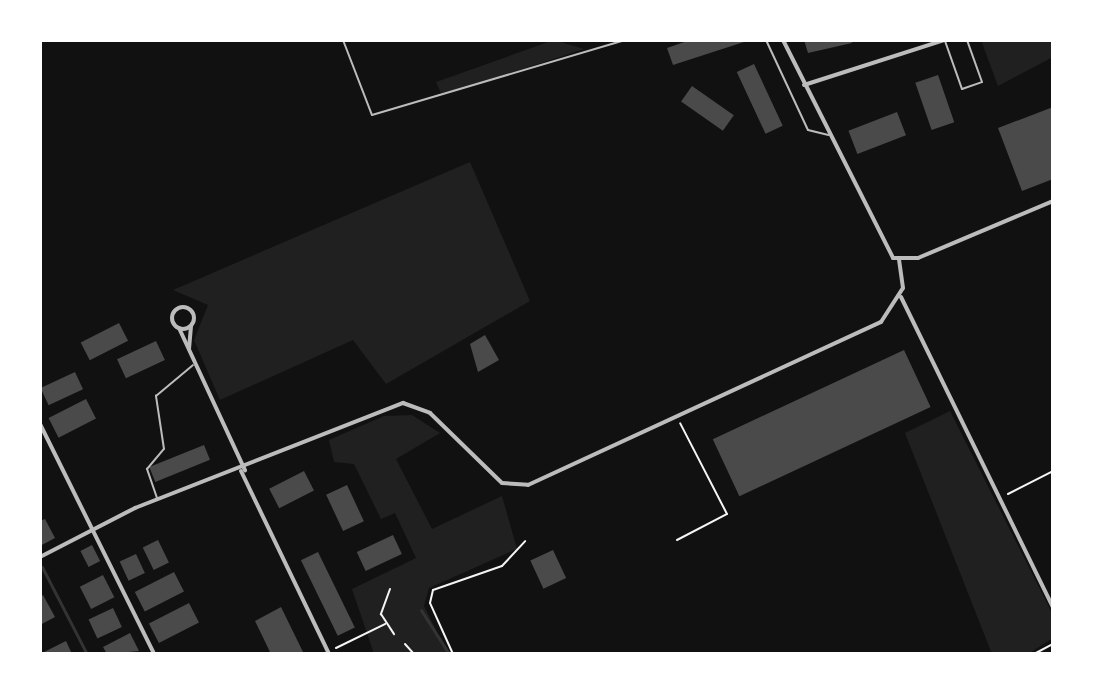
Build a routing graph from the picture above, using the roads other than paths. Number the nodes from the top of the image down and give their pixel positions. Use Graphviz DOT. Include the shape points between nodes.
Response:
graph roads {
  1 [pos="343,40"];
  2 [pos="625,40"];
  3 [pos="766,40"];
  4 [pos="783,40"];
  5 [pos="944,40"];
  6 [pos="967,40"];
  7 [pos="804,85"];
  8 [pos="828,135"];
  9 [pos="1053,201"];
  10 [pos="899,260"];
  11 [pos="901,295"];
  12 [pos="191,326"];
  13 [pos="179,328"];
  14 [pos="189,351"];
  15 [pos="195,364"];
  16 [pos="40,424"];
  17 [pos="243,471"];
  18 [pos="158,499"];
  19 [pos="93,530"];
  20 [pos="40,557"];
  21 [pos="1053,590"];
  22 [pos="1046,593"];
  23 [pos="1053,607"];
  24 [pos="328,653"];
  25 [pos="154,654"];
  1 -- 2 [label="lane" via="372,115"];
  3 -- 8 [label="lane" via="808,130"];
  4 -- 7 [label="street"];
  5 -- 6 [label="lane" via="962,89 982,82"];
  5 -- 7 [label="street"];
  7 -- 8 [label="street"];
  8 -- 10 [label="street" via="880,243"];
  9 -- 10 [label="street"];
  10 -- 11 [label="street"];
  11 -- 17 [label="street" via="873,327 519,487 502,483 430,413 403,403"];
  11 -- 22 [label="street"];
  12 -- 13 [label="street"];
  12 -- 13 [label="street" via="193,313 179,308 172,320"];
  12 -- 14 [label="street"];
  13 -- 14 [label="street"];
  14 -- 15 [label="street"];
  15 -- 17 [label="street"];
  15 -- 18 [label="lane" via="156,396 164,449 147,469"];
  16 -- 19 [label="street"];
  17 -- 18 [label="street"];
  17 -- 24 [label="street"];
  18 -- 19 [label="street"];
  19 -- 20 [label="street"];
  19 -- 25 [label="street"];
  21 -- 22 [label="street"];
  22 -- 23 [label="street"];
}
